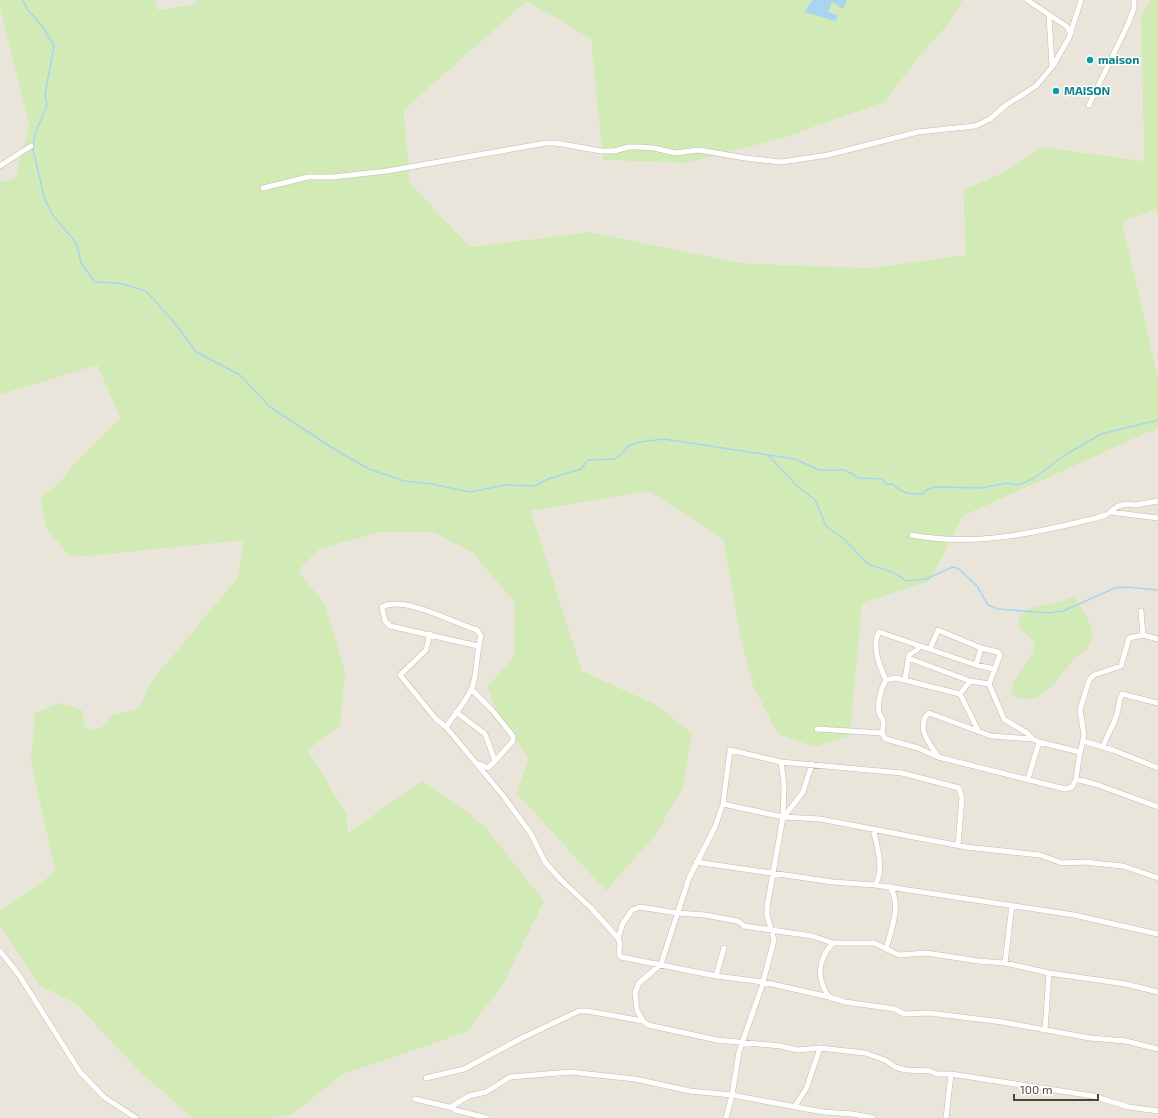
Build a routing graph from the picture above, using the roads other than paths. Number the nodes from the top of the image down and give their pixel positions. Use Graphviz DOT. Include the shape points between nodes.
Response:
graph roads {
  1 [pos="1026,0"];
  2 [pos="1081,0"];
  3 [pos="1134,0"];
  4 [pos="1049,15"];
  5 [pos="1072,33"];
  6 [pos="1052,67"];
  7 [pos="1089,105"];
  8 [pos="31,146"];
  9 [pos="0,166"];
  10 [pos="263,188"];
  11 [pos="1158,501"];
  12 [pos="1110,512"];
  13 [pos="1158,518"];
  14 [pos="912,535"];
  15 [pos="1141,611"];
  16 [pos="430,634"];
  17 [pos="1142,635"];
  18 [pos="1158,639"];
  19 [pos="478,646"];
  20 [pos="919,646"];
  21 [pos="930,648"];
  22 [pos="981,648"];
  23 [pos="908,658"];
  24 [pos="976,665"];
  25 [pos="994,669"];
  26 [pos="904,679"];
  27 [pos="886,680"];
  28 [pos="970,682"];
  29 [pos="989,684"];
  30 [pos="471,689"];
  31 [pos="960,694"];
  32 [pos="1158,703"];
  33 [pos="456,712"];
  34 [pos="446,727"];
  35 [pos="817,729"];
  36 [pos="978,730"];
  37 [pos="882,733"];
  38 [pos="1033,739"];
  39 [pos="1083,741"];
  40 [pos="1039,742"];
  41 [pos="1104,747"];
  42 [pos="1080,752"];
  43 [pos="938,757"];
  44 [pos="495,761"];
  45 [pos="476,762"];
  46 [pos="781,762"];
  47 [pos="812,764"];
  48 [pos="1158,768"];
  49 [pos="1028,779"];
  50 [pos="1076,780"];
  51 [pos="723,804"];
  52 [pos="1158,807"];
  53 [pos="783,817"];
  54 [pos="873,829"];
  55 [pos="958,845"];
  56 [pos="696,862"];
  57 [pos="773,873"];
  58 [pos="1158,878"];
  59 [pos="875,885"];
  60 [pos="890,887"];
  61 [pos="1012,905"];
  62 [pos="677,913"];
  63 [pos="773,931"];
  64 [pos="1158,934"];
  65 [pos="618,938"];
  66 [pos="833,943"];
  67 [pos="724,948"];
  68 [pos="886,949"];
  69 [pos="0,951"];
  70 [pos="1005,963"];
  71 [pos="662,964"];
  72 [pos="1049,973"];
  73 [pos="716,976"];
  74 [pos="763,982"];
  75 [pos="1158,992"];
  76 [pos="829,996"];
  77 [pos="643,1021"];
  78 [pos="1045,1030"];
  79 [pos="742,1043"];
  80 [pos="820,1048"];
  81 [pos="1158,1048"];
  82 [pos="951,1074"];
  83 [pos="426,1078"];
  84 [pos="732,1095"];
  85 [pos="415,1099"];
  86 [pos="795,1106"];
  87 [pos="453,1108"];
  88 [pos="1158,1111"];
  89 [pos="136,1118"];
  90 [pos="487,1118"];
  91 [pos="726,1118"];
  92 [pos="873,1118"];
  93 [pos="946,1118"];
  1 -- 4 [label="street"];
  2 -- 5 [label="street"];
  3 -- 7 [label="street" via="1128,24"];
  4 -- 5 [label="street"];
  4 -- 6 [label="street"];
  5 -- 6 [label="street"];
  6 -- 10 [label="street" via="1033,89 975,126 918,132 828,155 781,162 699,150 675,153 638,147 601,151 546,143 387,171 308,177"];
  8 -- 9 [label="street"];
  11 -- 12 [label="street" via="1126,504"];
  12 -- 13 [label="street"];
  12 -- 14 [label="street" via="1096,518 1025,534 956,540"];
  15 -- 17 [label="street"];
  16 -- 19 [label="street"];
  16 -- 19 [label="street" via="390,626 385,621 382,607 412,606 477,630 481,636"];
  16 -- 34 [label="street" via="426,650 400,675 436,720"];
  17 -- 18 [label="street"];
  17 -- 39 [label="street" via="1129,638 1121,666 1088,680 1080,710 1084,730"];
  19 -- 30 [label="street" via="476,671"];
  20 -- 21 [label="street"];
  20 -- 23 [label="street"];
  20 -- 27 [label="street" via="882,632 878,634 878,658"];
  21 -- 22 [label="street" via="938,630"];
  21 -- 24 [label="street"];
  22 -- 24 [label="street"];
  22 -- 25 [label="street" via="1000,653"];
  23 -- 26 [label="street"];
  23 -- 28 [label="street"];
  24 -- 25 [label="street"];
  25 -- 29 [label="street"];
  26 -- 27 [label="street"];
  26 -- 31 [label="street"];
  27 -- 37 [label="street" via="880,695 879,708 883,721"];
  28 -- 29 [label="street"];
  28 -- 31 [label="street"];
  29 -- 38 [label="street" via="1004,719"];
  30 -- 33 [label="street"];
  30 -- 44 [label="street" via="492,710 512,736 513,741"];
  31 -- 36 [label="street"];
  32 -- 41 [label="street" via="1122,694 1118,712"];
  33 -- 34 [label="street"];
  33 -- 44 [label="street" via="485,734"];
  34 -- 45 [label="street"];
  35 -- 37 [label="street"];
  36 -- 38 [label="street" via="991,736"];
  36 -- 43 [label="street" via="931,713 927,714 923,732"];
  37 -- 43 [label="street" via="886,739"];
  38 -- 40 [label="street"];
  39 -- 41 [label="street"];
  39 -- 42 [label="street"];
  40 -- 42 [label="street"];
  40 -- 49 [label="street"];
  41 -- 48 [label="street"];
  42 -- 50 [label="street"];
  43 -- 49 [label="street"];
  44 -- 45 [label="street" via="488,768"];
  45 -- 65 [label="street" via="523,823 540,849 545,862"];
  46 -- 47 [label="street"];
  46 -- 51 [label="street" via="730,750"];
  46 -- 53 [label="street" via="784,785"];
  47 -- 53 [label="street" via="802,792"];
  47 -- 55 [label="street" via="902,773 958,788 962,798"];
  49 -- 50 [label="street" via="1068,789 1074,786"];
  50 -- 52 [label="street" via="1098,785"];
  51 -- 53 [label="street"];
  51 -- 56 [label="street" via="715,827"];
  53 -- 54 [label="street" via="820,819"];
  53 -- 57 [label="street"];
  54 -- 55 [label="street"];
  54 -- 59 [label="street" via="880,878"];
  55 -- 58 [label="street" via="1040,855 1062,864 1084,862 1123,866"];
  56 -- 57 [label="street"];
  56 -- 62 [label="street"];
  57 -- 59 [label="street"];
  57 -- 63 [label="street" via="767,915"];
  59 -- 60 [label="street"];
  60 -- 61 [label="street"];
  60 -- 68 [label="street" via="894,892 895,905"];
  61 -- 64 [label="street" via="1074,915"];
  61 -- 70 [label="street"];
  62 -- 63 [label="street" via="706,915"];
  62 -- 65 [label="street" via="636,908 623,923"];
  62 -- 71 [label="street"];
  63 -- 66 [label="street" via="812,936"];
  63 -- 74 [label="street" via="774,940"];
  65 -- 71 [label="street" via="621,956"];
  66 -- 68 [label="street" via="874,943"];
  66 -- 76 [label="street" via="822,960 821,970 823,987"];
  67 -- 73 [label="street"];
  68 -- 70 [label="street" via="899,955 926,953"];
  69 -- 89 [label="street" via="80,1072 104,1097"];
  70 -- 72 [label="street"];
  71 -- 73 [label="street"];
  71 -- 77 [label="street" via="639,982 635,993 637,1010"];
  72 -- 75 [label="street" via="1126,984"];
  72 -- 78 [label="street"];
  73 -- 74 [label="street"];
  74 -- 76 [label="street"];
  74 -- 79 [label="street"];
  76 -- 78 [label="street" via="845,1002 895,1009 904,1014 929,1013"];
  77 -- 79 [label="street" via="660,1028"];
  77 -- 83 [label="street" via="579,1011 464,1069"];
  78 -- 81 [label="street"];
  79 -- 80 [label="street" via="797,1050"];
  79 -- 84 [label="street" via="735,1067"];
  80 -- 82 [label="street" via="872,1054 906,1070"];
  80 -- 86 [label="street" via="806,1089"];
  82 -- 88 [label="street" via="1093,1096 1129,1107"];
  82 -- 93 [label="street"];
  84 -- 86 [label="street"];
  84 -- 87 [label="street" via="603,1075 548,1073 510,1076 486,1092 469,1096 454,1104"];
  84 -- 91 [label="street"];
  85 -- 87 [label="street"];
  86 -- 92 [label="street"];
  87 -- 90 [label="street"];
}
